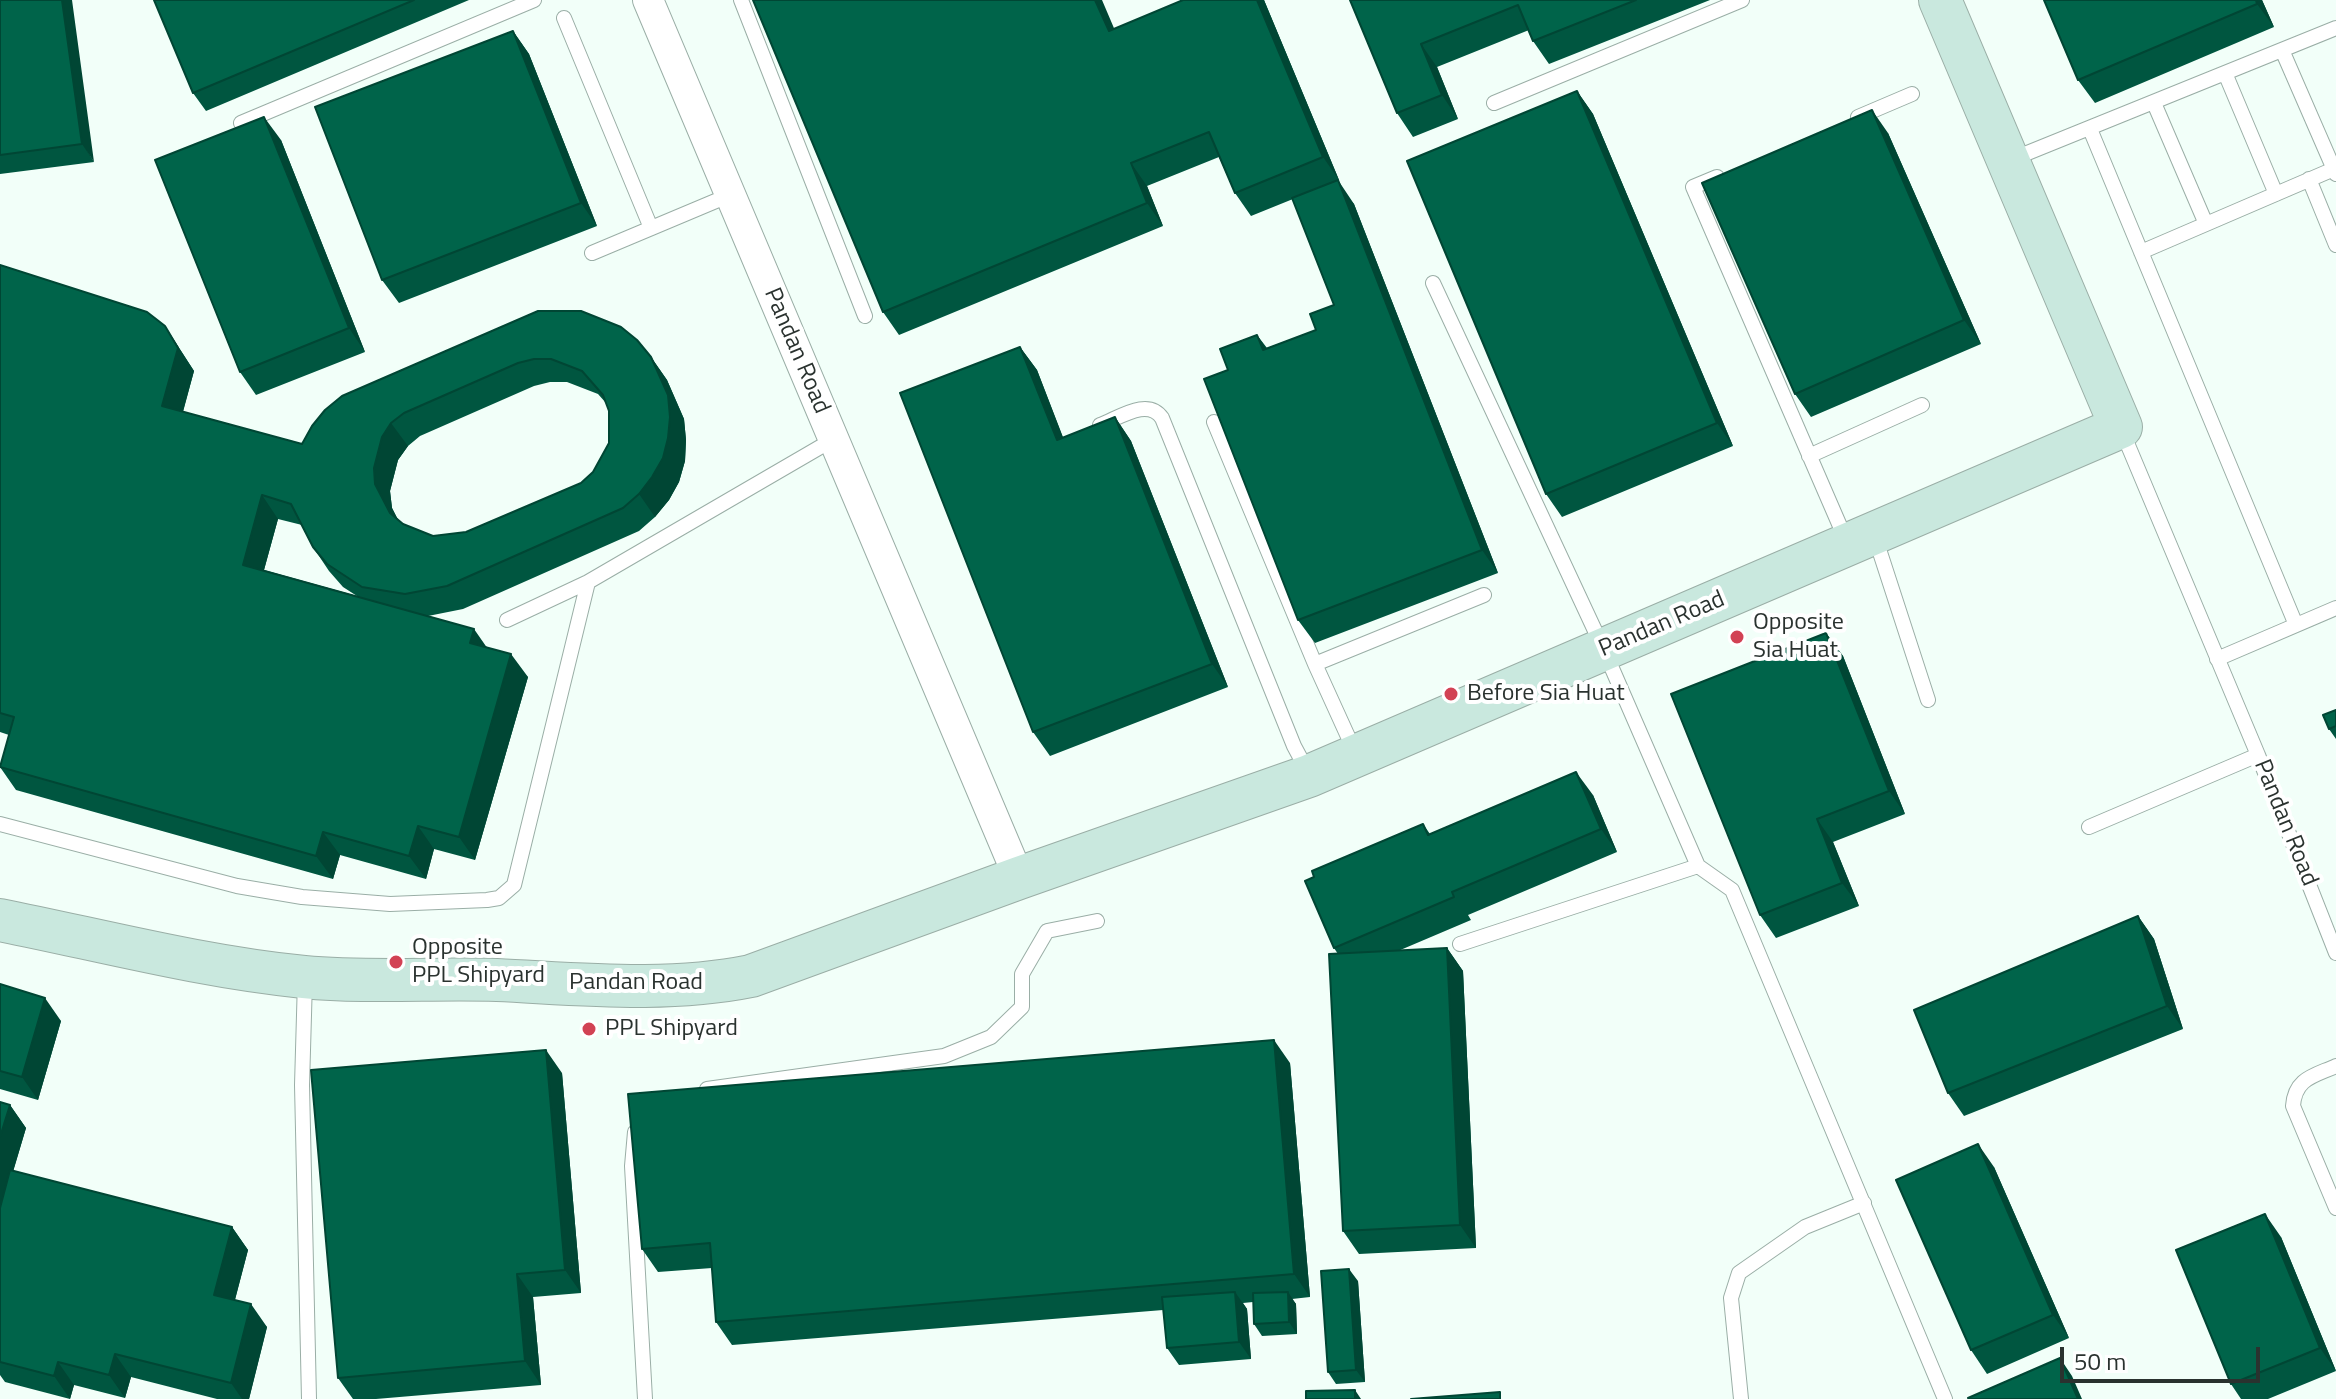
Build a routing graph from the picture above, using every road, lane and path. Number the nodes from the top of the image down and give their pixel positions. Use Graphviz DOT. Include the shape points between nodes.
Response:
graph roads {
  1 [pos="534,0"];
  2 [pos="648,0"];
  3 [pos="741,0"];
  4 [pos="1742,0"];
  5 [pos="1940,0"];
  6 [pos="564,18"];
  7 [pos="2336,28"];
  8 [pos="2282,50"];
  9 [pos="2225,73"];
  10 [pos="1912,94"];
  11 [pos="1494,103"];
  12 [pos="2154,103"];
  13 [pos="241,123"];
  14 [pos="1839,125"];
  15 [pos="2090,129"];
  16 [pos="2008,161"];
  17 [pos="1737,168"];
  18 [pos="2335,172"];
  19 [pos="2309,179"];
  20 [pos="2276,194"];
  21 [pos="730,195"];
  22 [pos="2206,224"];
  23 [pos="651,228"];
  24 [pos="2336,245"];
  25 [pos="2141,252"];
  26 [pos="592,253"];
  27 [pos="1433,283"];
  28 [pos="865,316"];
  29 [pos="1922,405"];
  30 [pos="1214,422"];
  31 [pos="2121,427"];
  32 [pos="1083,431"];
  33 [pos="834,439"];
  34 [pos="1809,456"];
  35 [pos="1861,539"];
  36 [pos="588,582"];
  37 [pos="1484,595"];
  38 [pos="2336,608"];
  39 [pos="507,620"];
  40 [pos="2296,625"];
  41 [pos="1604,650"];
  42 [pos="2217,659"];
  43 [pos="1315,664"];
  44 [pos="1928,700"];
  45 [pos="2258,755"];
  46 [pos="1356,756"];
  47 [pos="1309,776"];
  48 [pos="0,824"];
  49 [pos="2089,827"];
  50 [pos="1698,866"];
  51 [pos="1019,878"];
  52 [pos="0,920"];
  53 [pos="1097,921"];
  54 [pos="1460,944"];
  55 [pos="2336,953"];
  56 [pos="305,977"];
  57 [pos="2336,1066"];
  58 [pos="692,1091"];
  59 [pos="636,1119"];
  60 [pos="1864,1203"];
  61 [pos="2336,1208"];
  62 [pos="309,1399"];
  63 [pos="645,1399"];
  64 [pos="1741,1399"];
  65 [pos="1945,1399"];
  1 -- 13 [label="lane"];
  2 -- 21 [label="street, Pandan Road"];
  3 -- 28 [label="lane"];
  4 -- 11 [label="lane"];
  5 -- 16 [label="street, Pandan Road"];
  6 -- 23 [label="lane"];
  7 -- 8 [label="lane"];
  8 -- 9 [label="lane"];
  8 -- 18 [label="lane"];
  9 -- 12 [label="lane"];
  9 -- 20 [label="lane"];
  10 -- 14 [label="lane"];
  12 -- 15 [label="lane"];
  12 -- 22 [label="lane"];
  15 -- 16 [label="lane"];
  15 -- 25 [label="lane"];
  16 -- 31 [label="street, Pandan Road"];
  17 -- 34 [label="lane" via="1693,187"];
  18 -- 19 [label="lane"];
  19 -- 20 [label="lane"];
  19 -- 24 [label="lane"];
  20 -- 22 [label="lane"];
  21 -- 23 [label="lane"];
  21 -- 33 [label="street, Pandan Road"];
  22 -- 25 [label="lane"];
  23 -- 26 [label="lane"];
  25 -- 40 [label="lane"];
  27 -- 41 [label="lane"];
  29 -- 34 [label="lane"];
  30 -- 43 [label="lane"];
  31 -- 35 [label="street, Pandan Road"];
  31 -- 42 [label="lane, Pandan Road"];
  32 -- 47 [label="lane" via="1146,407 1158,411"];
  33 -- 36 [label="lane"];
  33 -- 51 [label="street, Pandan Road"];
  34 -- 35 [label="lane"];
  35 -- 41 [label="street, Pandan Road"];
  35 -- 44 [label="lane"];
  36 -- 39 [label="lane"];
  36 -- 48 [label="lane" via="514,885 499,898 390,904 302,897 237,886"];
  37 -- 43 [label="lane"];
  38 -- 40 [label="lane"];
  40 -- 42 [label="lane"];
  41 -- 46 [label="street, Pandan Road"];
  41 -- 50 [label="lane"];
  42 -- 45 [label="lane, Pandan Road"];
  43 -- 46 [label="lane"];
  45 -- 49 [label="lane"];
  45 -- 55 [label="lane, Pandan Road"];
  46 -- 47 [label="street, Pandan Road"];
  47 -- 51 [label="street, Pandan Road"];
  50 -- 54 [label="lane"];
  50 -- 60 [label="lane" via="1732,890"];
  51 -- 56 [label="street, Pandan Road" via="775,968 717,983 636,987"];
  52 -- 56 [label="street, Pandan Road"];
  53 -- 58 [label="lane" via="1047,931 1022,974 1022,1007 991,1037 944,1056"];
  56 -- 62 [label="lane" via="302,1085"];
  57 -- 61 [label="lane" via="2302,1082 2293,1106"];
  59 -- 63 [label="lane" via="632,1166"];
  60 -- 64 [label="lane" via="1805,1227 1739,1273 1731,1298"];
  60 -- 65 [label="lane"];
}
